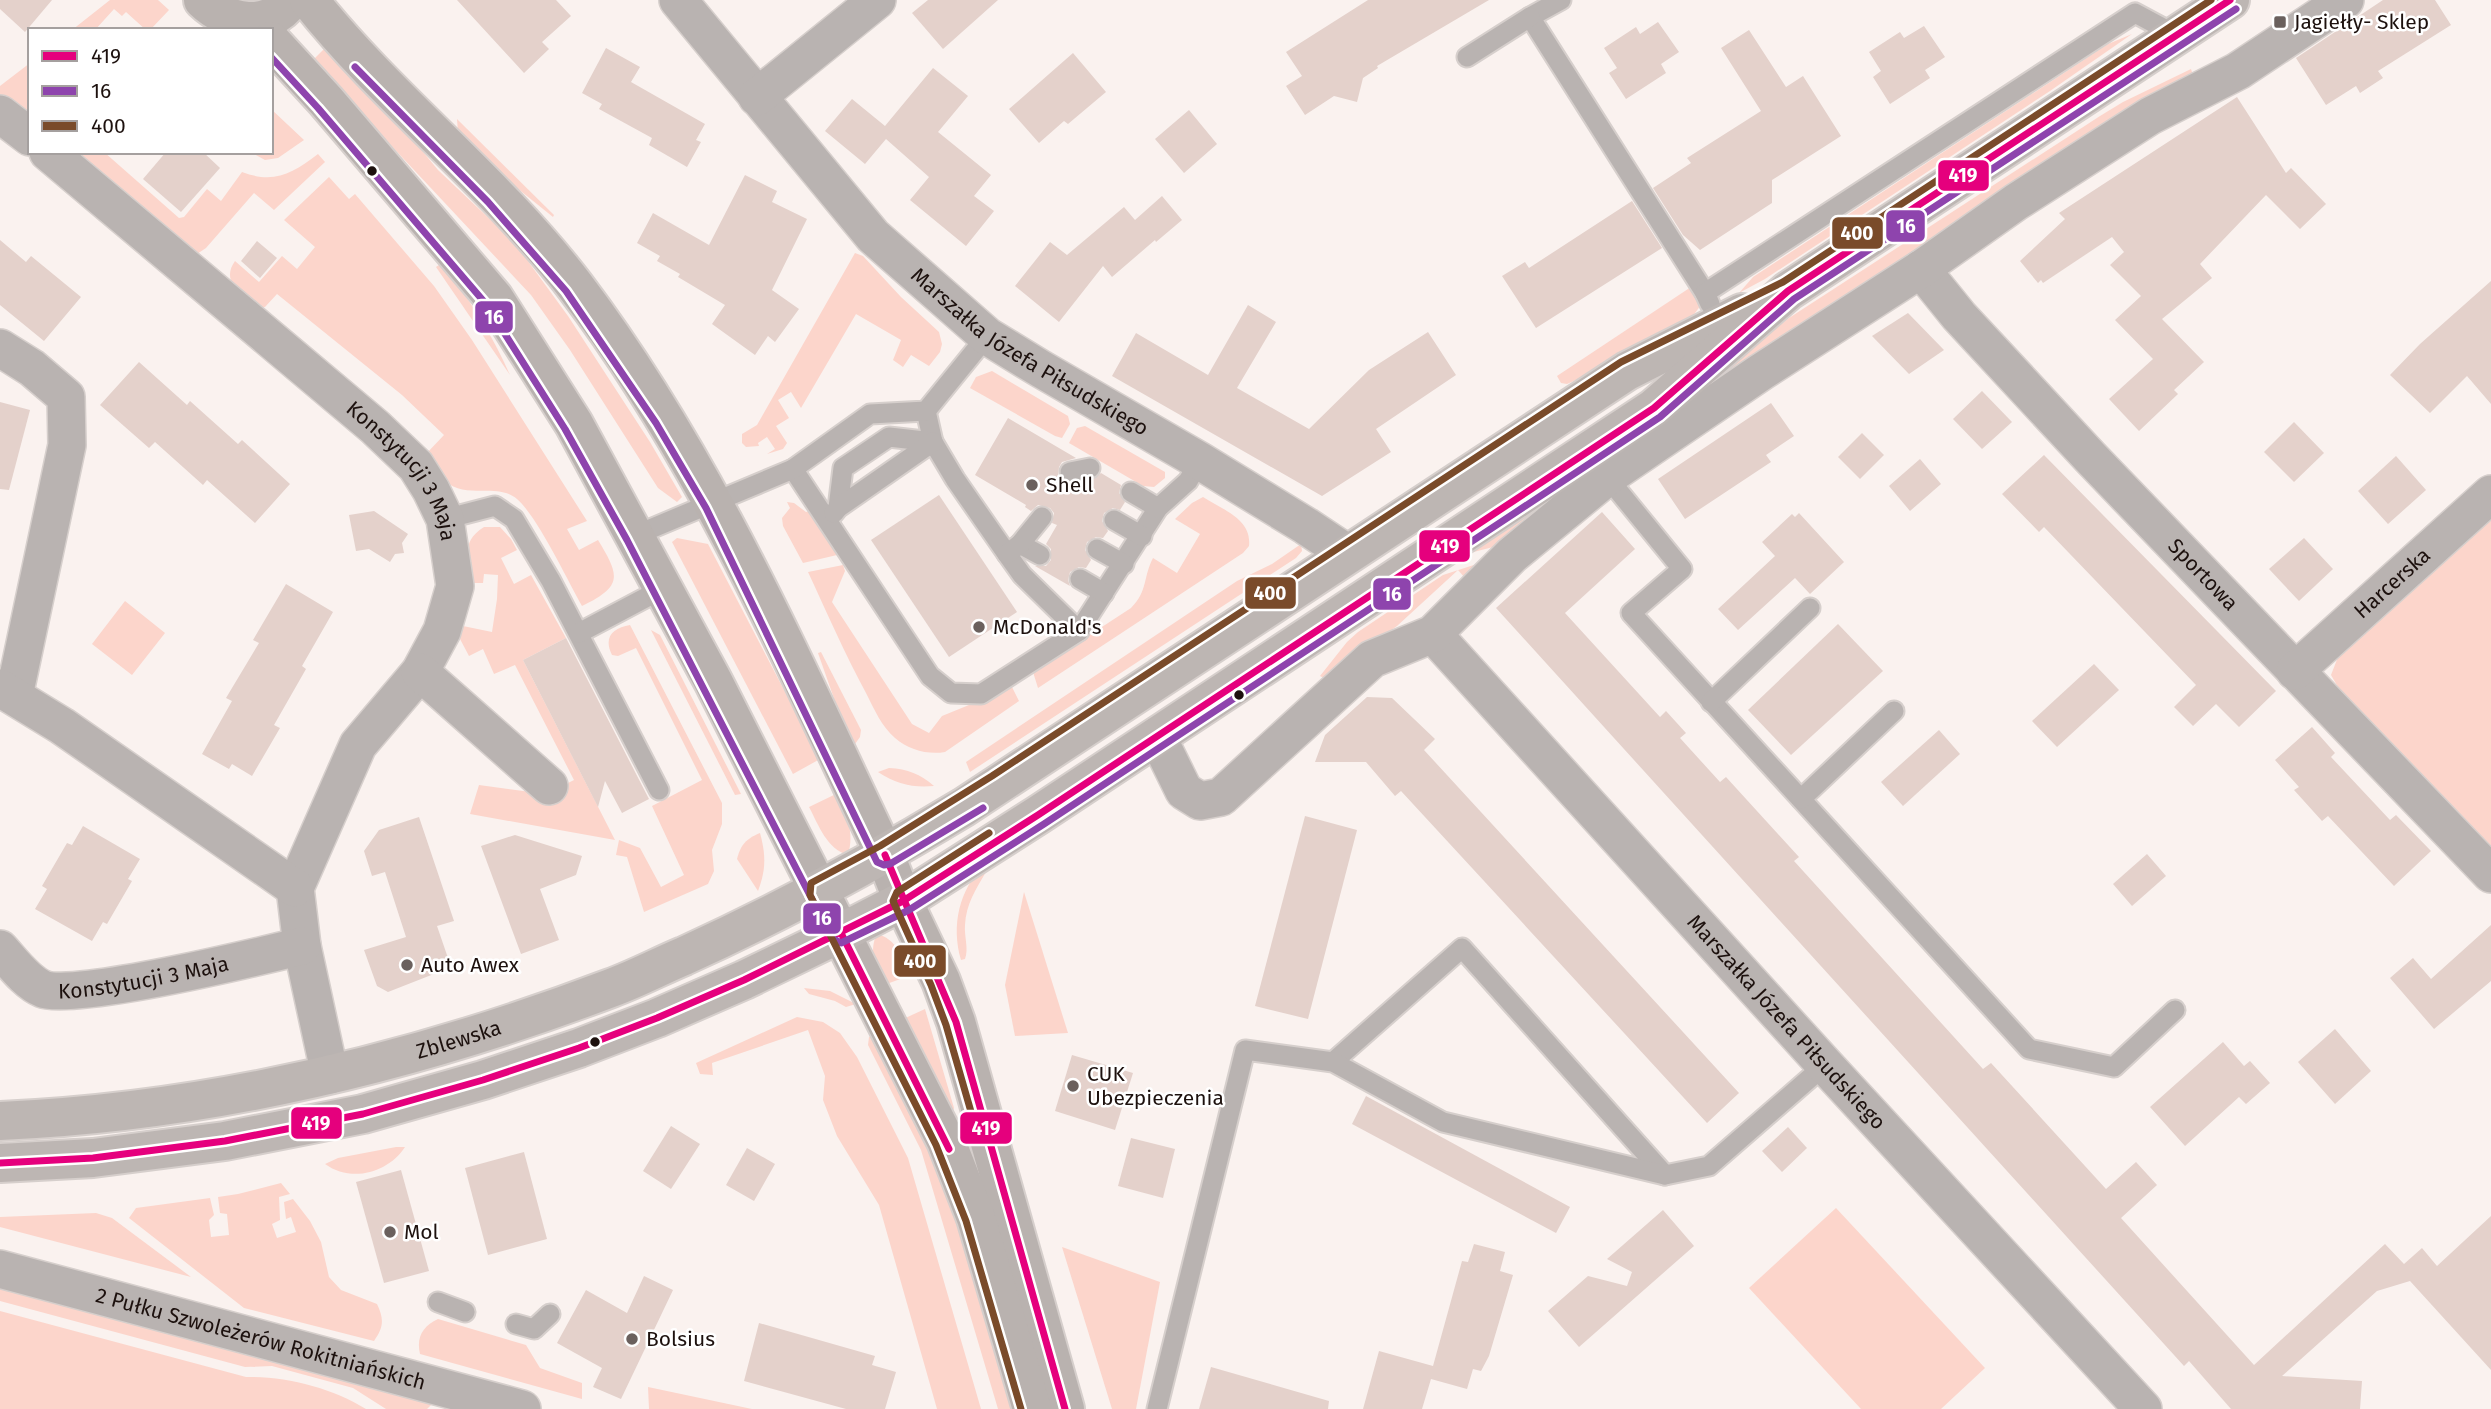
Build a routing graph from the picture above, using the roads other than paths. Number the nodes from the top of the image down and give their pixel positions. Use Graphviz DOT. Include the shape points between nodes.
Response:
graph roads {
  1 [pos="203,0"];
  2 [pos="291,0"];
  3 [pos="309,0"];
  4 [pos="678,0"];
  5 [pos="877,0"];
  6 [pos="1561,0"];
  7 [pos="2230,0"];
  8 [pos="2346,0"];
  9 [pos="1530,17"];
  10 [pos="253,28"];
  11 [pos="263,28"];
  12 [pos="2176,35"];
  13 [pos="273,44"];
  14 [pos="1467,57"];
  15 [pos="757,97"];
  16 [pos="0,114"];
  17 [pos="28,136"];
  18 [pos="50,154"];
  19 [pos="1921,269"];
  20 [pos="1788,291"];
  21 [pos="1712,309"];
  22 [pos="987,336"];
  23 [pos="0,348"];
  24 [pos="926,411"];
  25 [pos="933,442"];
  26 [pos="1090,468"];
  27 [pos="793,469"];
  28 [pos="1194,471"];
  29 [pos="1070,472"];
  30 [pos="1607,477"];
  31 [pos="1131,492"];
  32 [pos="2491,494"];
  33 [pos="715,503"];
  34 [pos="1158,508"];
  35 [pos="833,515"];
  36 [pos="1042,517"];
  37 [pos="445,519"];
  38 [pos="1114,520"];
  39 [pos="636,535"];
  40 [pos="1142,536"];
  41 [pos="1014,549"];
  42 [pos="1097,549"];
  43 [pos="1348,554"];
  44 [pos="1040,555"];
  45 [pos="1124,564"];
  46 [pos="1080,579"];
  47 [pos="664,588"];
  48 [pos="1104,593"];
  49 [pos="1810,608"];
  50 [pos="1079,631"];
  51 [pos="579,633"];
  52 [pos="1433,634"];
  53 [pos="2295,671"];
  54 [pos="420,672"];
  55 [pos="7,692"];
  56 [pos="1711,702"];
  57 [pos="1894,711"];
  58 [pos="1157,736"];
  59 [pos="549,786"];
  60 [pos="659,790"];
  61 [pos="1801,799"];
  62 [pos="885,855"];
  63 [pos="2491,874"];
  64 [pos="295,888"];
  65 [pos="819,890"];
  66 [pos="903,901"];
  67 [pos="841,933"];
  68 [pos="302,946"];
  69 [pos="0,949"];
  70 [pos="2175,1010"];
  71 [pos="1333,1062"];
  72 [pos="1825,1065"];
  73 [pos="330,1075"];
  74 [pos="0,1121"];
  75 [pos="0,1163"];
  76 [pos="1665,1175"];
  77 [pos="0,1269"];
  78 [pos="438,1302"];
  79 [pos="465,1312"];
  80 [pos="550,1314"];
  81 [pos="516,1324"];
  82 [pos="522,1409"];
  83 [pos="1032,1409"];
  84 [pos="1065,1409"];
  85 [pos="1157,1409"];
  86 [pos="2143,1409"];
  1 -- 10 [label="street" via="215,12"];
  2 -- 11 [label="street"];
  3 -- 33 [label="street" via="496,195 574,285 665,418"];
  4 -- 15 [label="street, Marszałka Józefa Piłsudskiego"];
  5 -- 15 [label="street"];
  6 -- 9 [label="lane"];
  7 -- 12 [label="main road"];
  8 -- 19 [label="street" via="2238,71 2150,116"];
  9 -- 14 [label="lane"];
  9 -- 21 [label="lane"];
  12 -- 20 [label="main road"];
  12 -- 21 [label="lane" via="2135,13"];
  13 -- 39 [label="street" via="494,298 574,424"];
  15 -- 22 [label="street, Marszałka Józefa Piłsudskiego" via="873,236"];
  16 -- 17 [label="street"];
  18 -- 37 [label="street, Konstytucji 3 Maja" via="375,426 416,466"];
  19 -- 30 [label="street"];
  19 -- 53 [label="street, Sportowa" via="1959,316"];
  20 -- 21 [label="main road, Zblewska"];
  20 -- 58 [label="main road" via="1654,408"];
  21 -- 43 [label="main road, Zblewska" via="1627,371"];
  22 -- 24 [label="lane"];
  22 -- 28 [label="street, Marszałka Józefa Piłsudskiego"];
  23 -- 55 [label="street" via="66,397 67,445"];
  24 -- 25 [label="lane"];
  24 -- 27 [label="lane" via="870,414"];
  25 -- 35 [label="lane"];
  25 -- 35 [label="lane" via="889,437 844,468"];
  25 -- 41 [label="lane" via="955,479"];
  26 -- 29 [label="lane"];
  27 -- 33 [label="lane"];
  27 -- 35 [label="lane"];
  28 -- 34 [label="lane"];
  28 -- 43 [label="street, Marszałka Józefa Piłsudskiego" via="1306,526"];
  30 -- 52 [label="street" via="1512,555"];
  30 -- 56 [label="lane" via="1682,569 1631,613"];
  31 -- 34 [label="lane"];
  32 -- 53 [label="street, Harcerska"];
  33 -- 39 [label="lane"];
  33 -- 62 [label="street"];
  34 -- 40 [label="lane"];
  35 -- 50 [label="lane" via="930,676 951,693 981,694"];
  36 -- 41 [label="lane"];
  37 -- 51 [label="lane" via="495,506 514,519"];
  37 -- 54 [label="street, Konstytucji 3 Maja" via="455,586 442,631"];
  38 -- 40 [label="lane"];
  39 -- 47 [label="street"];
  40 -- 45 [label="lane"];
  41 -- 44 [label="lane"];
  41 -- 50 [label="lane" via="1022,575"];
  42 -- 45 [label="lane"];
  43 -- 62 [label="main road, Zblewska"];
  45 -- 48 [label="lane"];
  46 -- 48 [label="lane"];
  47 -- 51 [label="lane"];
  47 -- 65 [label="street"];
  48 -- 50 [label="lane"];
  49 -- 56 [label="lane"];
  51 -- 60 [label="lane"];
  52 -- 58 [label="street" via="1372,659 1221,797 1200,801 1184,791"];
  52 -- 72 [label="street, Marszałka Józefa Piłsudskiego"];
  53 -- 63 [label="street, Sportowa"];
  54 -- 59 [label="street"];
  54 -- 64 [label="street, Konstytucji 3 Maja" via="358,746"];
  55 -- 64 [label="street"];
  56 -- 61 [label="lane"];
  57 -- 61 [label="lane"];
  58 -- 66 [label="main road"];
  61 -- 70 [label="lane" via="2029,1049 2114,1067"];
  62 -- 65 [label="main road, Zblewska"];
  62 -- 66 [label="street"];
  64 -- 68 [label="street"];
  65 -- 67 [label="street"];
  65 -- 73 [label="main road, Zblewska" via="760,922 613,987 456,1042"];
  66 -- 67 [label="main road"];
  66 -- 84 [label="street" via="956,1022"];
  67 -- 75 [label="main road" via="707,996 579,1048 363,1114 225,1141 93,1158"];
  67 -- 83 [label="street" via="946,1141 976,1218"];
  68 -- 69 [label="street, Konstytucji 3 Maja" via="66,992 42,989"];
  68 -- 73 [label="street"];
  71 -- 76 [label="lane" via="1443,1122"];
  71 -- 76 [label="lane" via="1462,947"];
  71 -- 85 [label="lane" via="1245,1050"];
  72 -- 76 [label="lane" via="1709,1166"];
  72 -- 86 [label="street, Marszałka Józefa Piłsudskiego"];
  73 -- 74 [label="main road, Zblewska" via="159,1107"];
  77 -- 82 [label="street, 2 Pułku Szwoleżerów Rokitniańskich"];
  78 -- 79 [label="lane"];
  80 -- 81 [label="lane" via="534,1329"];
}
